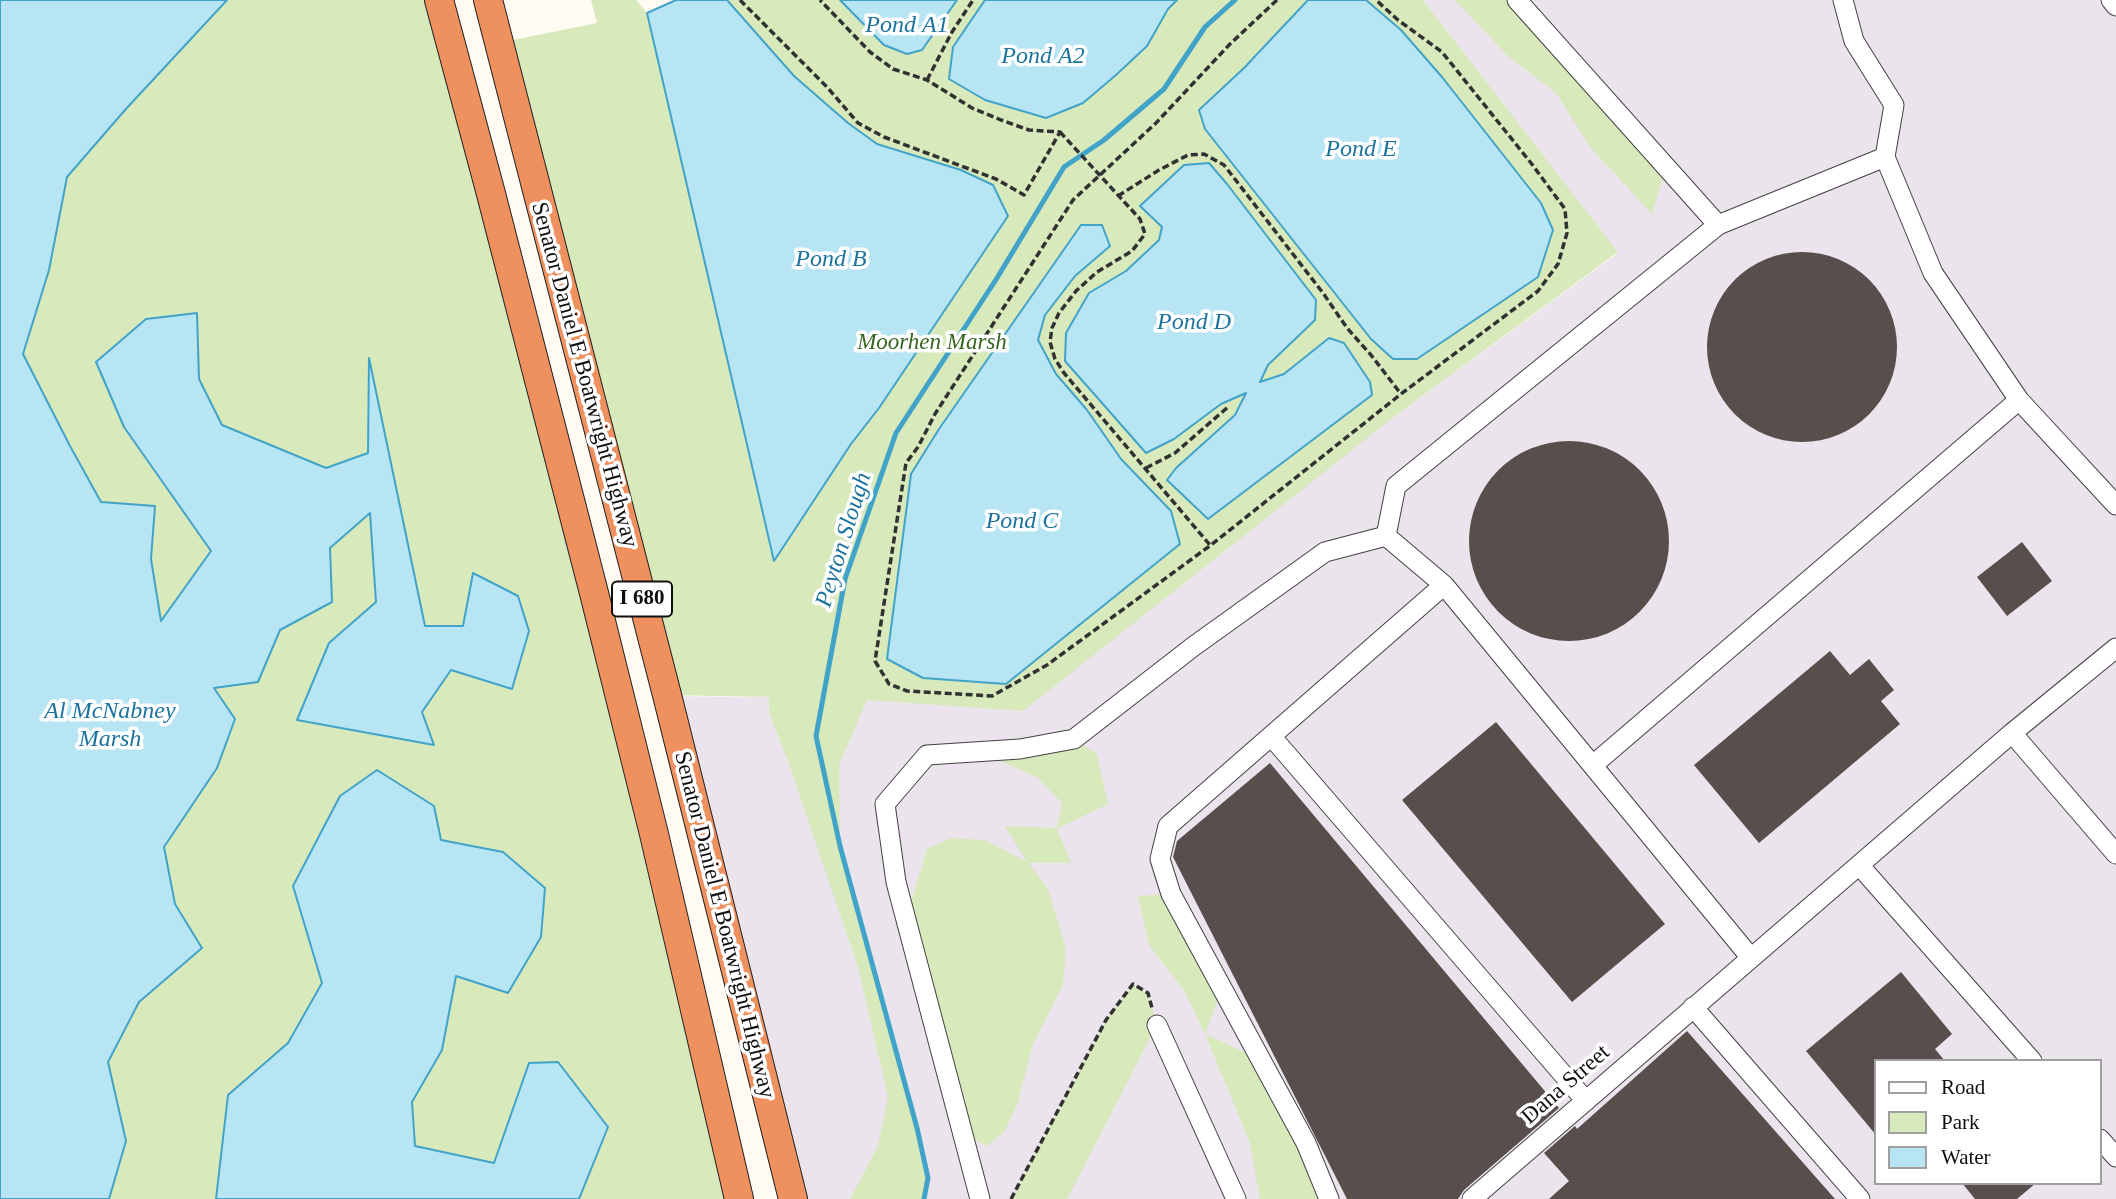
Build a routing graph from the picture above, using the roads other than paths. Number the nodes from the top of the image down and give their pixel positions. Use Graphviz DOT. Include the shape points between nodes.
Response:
graph roads {
  1 [pos="439,0"];
  2 [pos="488,0"];
  3 [pos="1517,0"];
  4 [pos="1843,0"];
  5 [pos="2110,0"];
  6 [pos="2116,6"];
  7 [pos="1885,157"];
  8 [pos="1718,225"];
  9 [pos="2019,400"];
  10 [pos="2116,505"];
  11 [pos="1386,536"];
  12 [pos="1444,584"];
  13 [pos="2116,648"];
  14 [pos="2012,733"];
  15 [pos="1271,736"];
  16 [pos="1593,765"];
  17 [pos="2116,854"];
  18 [pos="1859,865"];
  19 [pos="1751,958"];
  20 [pos="1693,1007"];
  21 [pos="1157,1025"];
  22 [pos="2030,1059"];
  23 [pos="1586,1101"];
  24 [pos="2102,1141"];
  25 [pos="2116,1157"];
  26 [pos="739,1199"];
  27 [pos="793,1199"];
  28 [pos="980,1199"];
  29 [pos="1236,1199"];
  30 [pos="1329,1199"];
  31 [pos="1472,1199"];
  32 [pos="1860,1199"];
  1 -- 26 [label="highway, Senator Daniel E Boatwright Highway / I 680" via="574,512"];
  2 -- 27 [label="highway, Senator Daniel E Boatwright Highway / I 680"];
  3 -- 8 [label="street"];
  4 -- 7 [label="street" via="1854,41 1894,106"];
  5 -- 6 [label="street"];
  7 -- 8 [label="street"];
  7 -- 9 [label="street" via="1933,273"];
  8 -- 11 [label="street" via="1396,486"];
  9 -- 10 [label="street"];
  9 -- 16 [label="street"];
  11 -- 12 [label="street"];
  11 -- 28 [label="street" via="1325,552 1074,738 1020,749 927,755 884,804 897,882"];
  12 -- 15 [label="street"];
  12 -- 16 [label="street"];
  13 -- 14 [label="street, Dana Street"];
  14 -- 17 [label="street"];
  14 -- 18 [label="street, Dana Street"];
  15 -- 23 [label="street"];
  15 -- 30 [label="street" via="1168,826 1160,859 1171,894 1306,1143"];
  16 -- 19 [label="street"];
  18 -- 19 [label="street, Dana Street"];
  18 -- 22 [label="street"];
  19 -- 20 [label="street, Dana Street"];
  20 -- 23 [label="street, Dana Street"];
  20 -- 32 [label="street"];
  21 -- 29 [label="street"];
  23 -- 31 [label="street, Dana Street"];
  24 -- 25 [label="street"];
}
